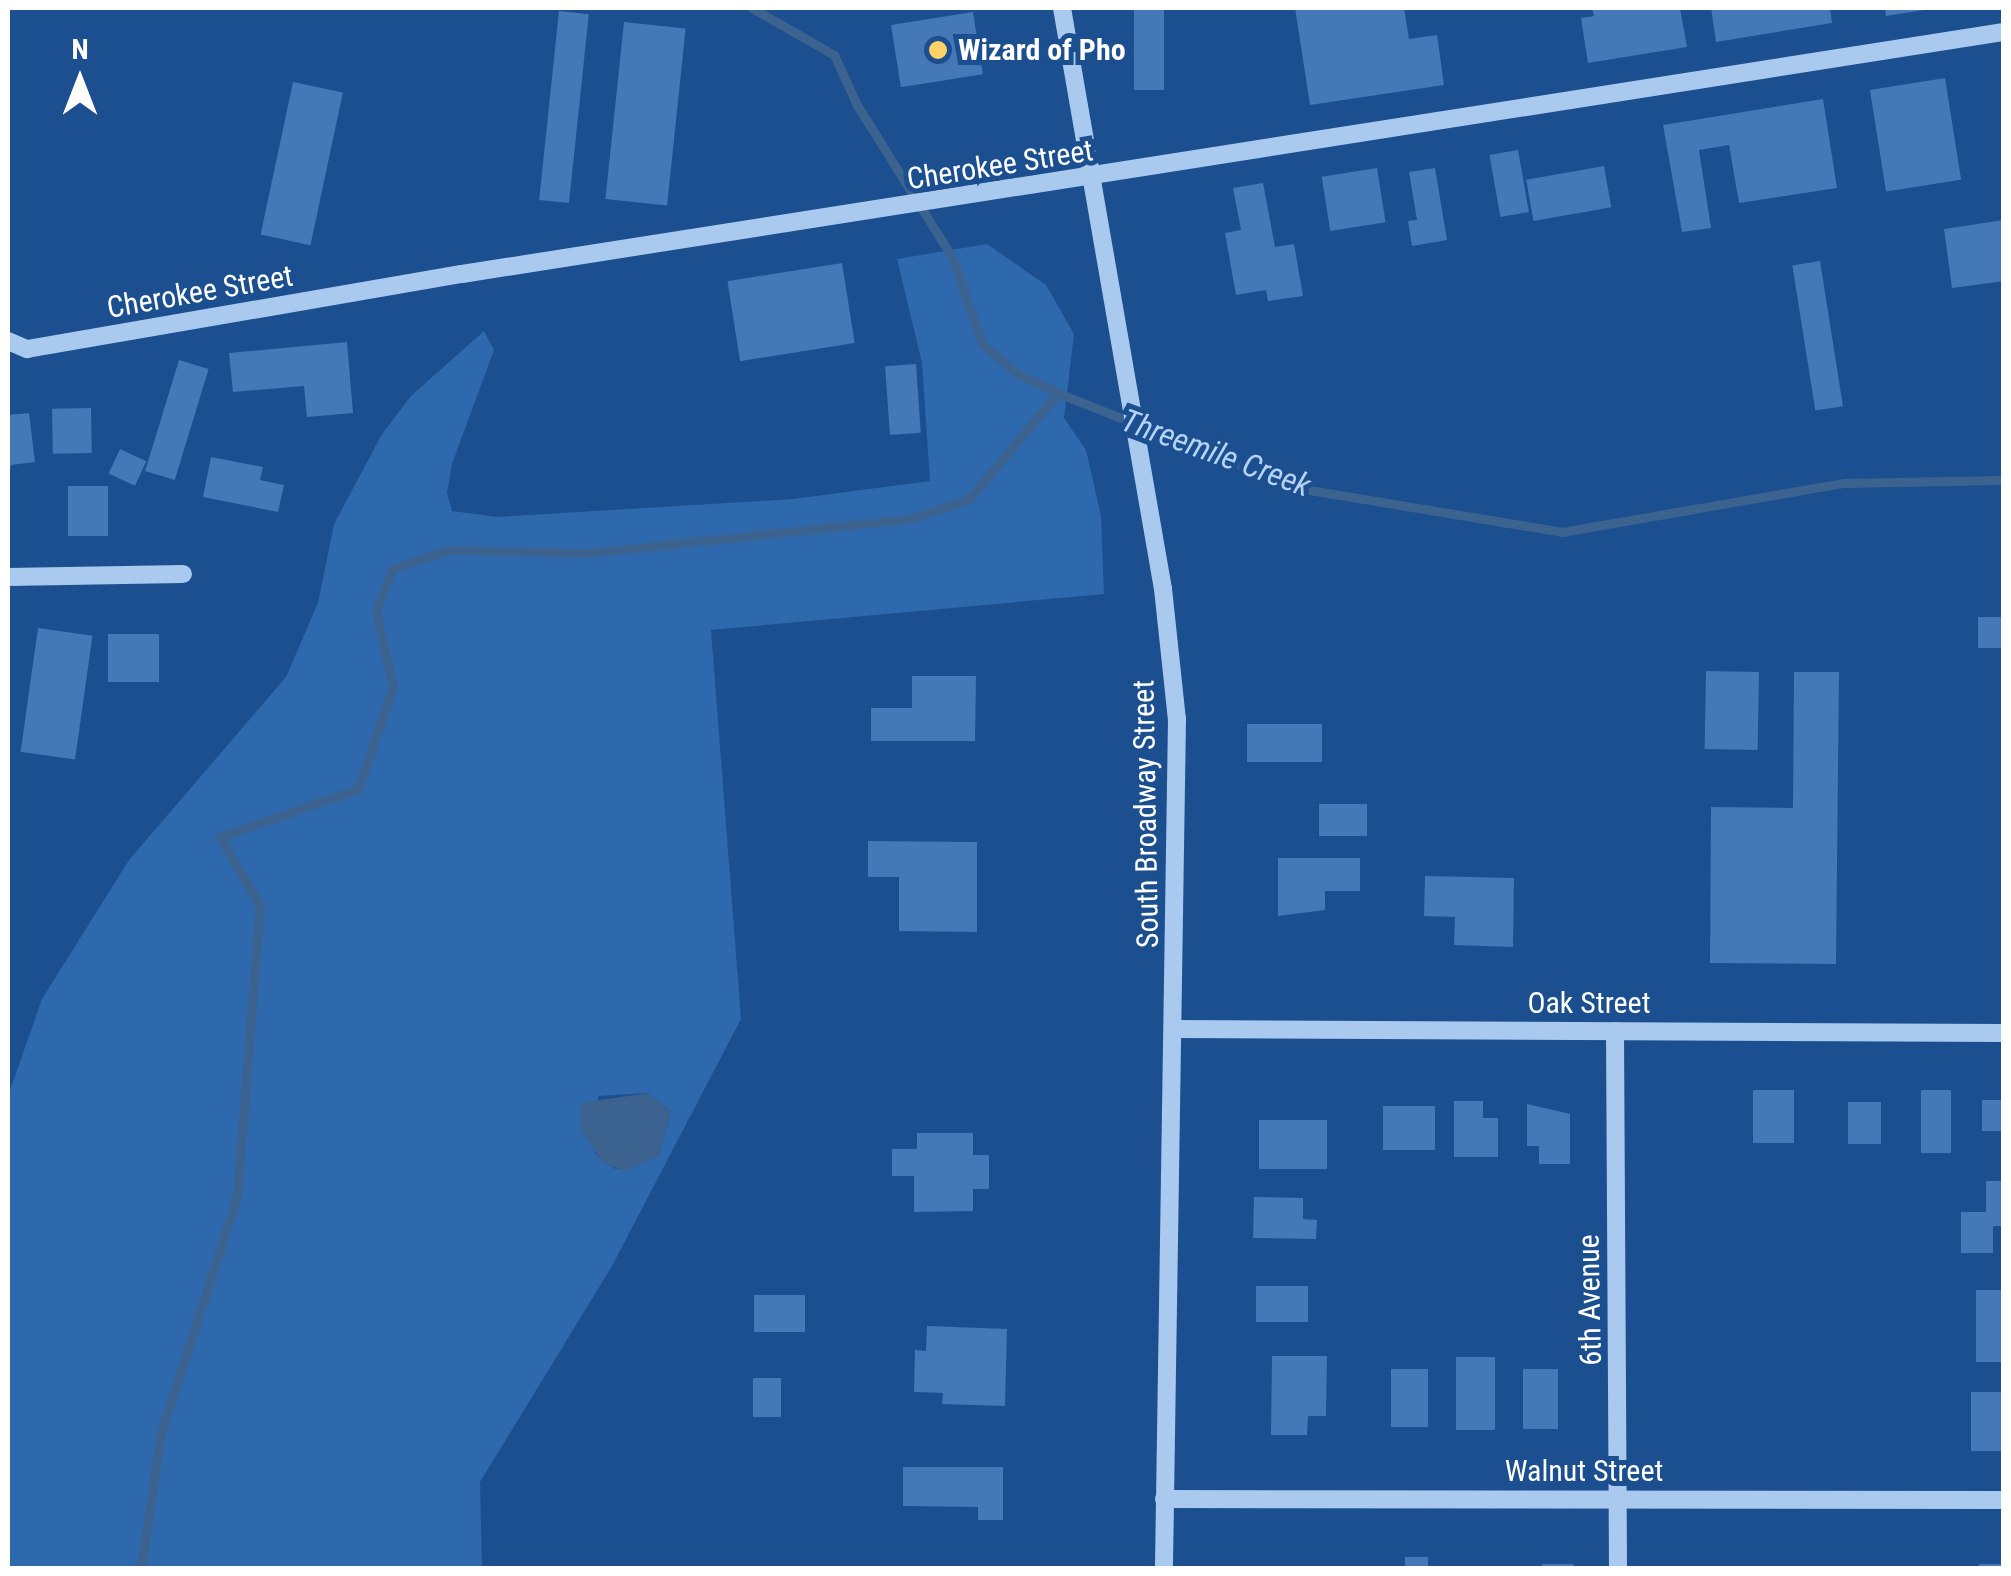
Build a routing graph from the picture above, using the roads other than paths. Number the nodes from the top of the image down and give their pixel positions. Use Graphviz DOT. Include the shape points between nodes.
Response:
graph roads {
  1 [pos="1062,8"];
  2 [pos="2004,32"];
  3 [pos="1090,180"];
  4 [pos="8,341"];
  5 [pos="27,350"];
  6 [pos="8,352"];
  7 [pos="183,574"];
  8 [pos="8,577"];
  9 [pos="1175,1029"];
  10 [pos="1615,1031"];
  11 [pos="2004,1032"];
  12 [pos="1619,1498"];
  13 [pos="1164,1499"];
  14 [pos="2004,1500"];
  15 [pos="1164,1568"];
  16 [pos="1618,1568"];
  1 -- 3 [label="street, South Broadway Street"];
  2 -- 3 [label="street, Cherokee Street"];
  3 -- 5 [label="street, Cherokee Street" via="462,274"];
  3 -- 9 [label="street, South Broadway Street" via="1177,719"];
  4 -- 5 [label="street"];
  5 -- 6 [label="street, Cherokee Street"];
  7 -- 8 [label="street"];
  9 -- 10 [label="street, Oak Street"];
  9 -- 13 [label="street, South Broadway Street"];
  10 -- 11 [label="street, Oak Street"];
  10 -- 12 [label="street, 6th Avenue"];
  12 -- 13 [label="street, Walnut Street"];
  12 -- 14 [label="street, Walnut Street"];
  12 -- 16 [label="street, 6th Avenue"];
  13 -- 15 [label="street, South Broadway Street"];
}
